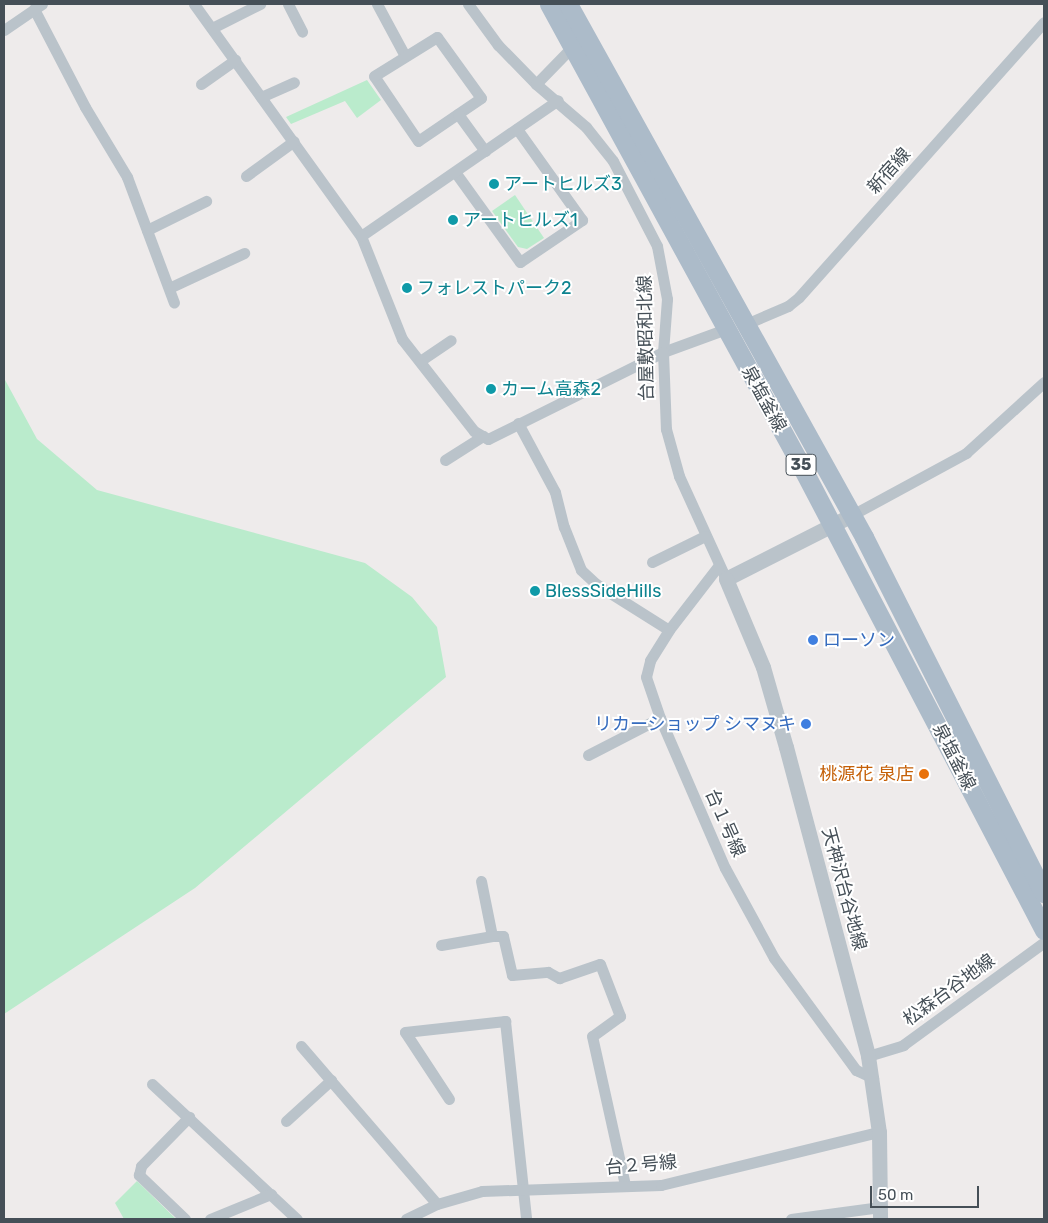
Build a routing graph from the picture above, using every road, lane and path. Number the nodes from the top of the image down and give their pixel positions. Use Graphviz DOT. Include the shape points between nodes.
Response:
graph roads {
  1 [pos="194,4"];
  2 [pos="259,4"];
  3 [pos="288,4"];
  4 [pos="377,4"];
  5 [pos="468,4"];
  6 [pos="549,4"];
  7 [pos="568,4"];
  8 [pos="38,6"];
  9 [pos="1044,22"];
  10 [pos="212,28"];
  11 [pos="4,30"];
  12 [pos="302,32"];
  13 [pos="572,47"];
  14 [pos="405,56"];
  15 [pos="235,60"];
  16 [pos="294,82"];
  17 [pos="201,84"];
  18 [pos="536,84"];
  19 [pos="262,97"];
  20 [pos="558,100"];
  21 [pos="458,114"];
  22 [pos="518,129"];
  23 [pos="294,142"];
  24 [pos="486,151"];
  25 [pos="455,172"];
  26 [pos="246,176"];
  27 [pos="206,201"];
  28 [pos="147,230"];
  29 [pos="361,236"];
  30 [pos="244,253"];
  31 [pos="168,288"];
  32 [pos="174,302"];
  33 [pos="746,324"];
  34 [pos="726,329"];
  35 [pos="451,340"];
  36 [pos="663,352"];
  37 [pos="420,361"];
  38 [pos="1044,382"];
  39 [pos="518,423"];
  40 [pos="483,436"];
  41 [pos="445,460"];
  42 [pos="852,515"];
  43 [pos="833,525"];
  44 [pos="705,536"];
  45 [pos="652,562"];
  46 [pos="722,572"];
  47 [pos="669,630"];
  48 [pos="660,718"];
  49 [pos="588,755"];
  50 [pos="481,881"];
  51 [pos="1044,893"];
  52 [pos="1044,930"];
  53 [pos="492,936"];
  54 [pos="1044,942"];
  55 [pos="441,946"];
  56 [pos="300,1046"];
  57 [pos="868,1056"];
  58 [pos="873,1078"];
  59 [pos="331,1080"];
  60 [pos="152,1084"];
  61 [pos="449,1099"];
  62 [pos="189,1117"];
  63 [pos="286,1120"];
  64 [pos="879,1132"];
  65 [pos="625,1185"];
  66 [pos="525,1191"];
  67 [pos="270,1194"];
  68 [pos="436,1204"];
  69 [pos="880,1213"];
  70 [pos="185,1219"];
  71 [pos="210,1219"];
  72 [pos="297,1219"];
  73 [pos="406,1219"];
  74 [pos="526,1219"];
  75 [pos="791,1219"];
  1 -- 10 [label="street"];
  2 -- 10 [label="street"];
  3 -- 12 [label="street"];
  4 -- 14 [label="street"];
  5 -- 18 [label="street, 台屋敷昭和北線" via="488,34"];
  6 -- 13 [label="main road, 泉塩釜線 / 35"];
  7 -- 33 [label="main road, 泉塩釜線 / 35"];
  8 -- 11 [label="street"];
  8 -- 28 [label="street" via="85,108 126,178"];
  9 -- 33 [label="street, 新宿線" via="799,297 788,306"];
  10 -- 15 [label="street"];
  13 -- 18 [label="street"];
  13 -- 34 [label="main road, 泉塩釜線 / 35"];
  14 -- 21 [label="street" via="437,37 480,98"];
  14 -- 21 [label="street" via="374,76 418,141"];
  15 -- 17 [label="street"];
  15 -- 19 [label="street"];
  16 -- 19 [label="street"];
  18 -- 20 [label="street, 台屋敷昭和北線"];
  19 -- 23 [label="street"];
  20 -- 22 [label="street"];
  20 -- 36 [label="street, 台屋敷昭和北線" via="586,127 613,161 657,246 667,299"];
  21 -- 24 [label="street"];
  22 -- 24 [label="street"];
  22 -- 25 [label="street" via="582,220 520,262"];
  23 -- 26 [label="street"];
  23 -- 29 [label="street"];
  24 -- 25 [label="street"];
  25 -- 29 [label="street"];
  27 -- 28 [label="street"];
  28 -- 31 [label="street"];
  29 -- 37 [label="street" via="402,339"];
  30 -- 31 [label="street"];
  31 -- 32 [label="street"];
  33 -- 42 [label="main road, 泉塩釜線 / 35"];
  34 -- 36 [label="street"];
  34 -- 43 [label="main road, 泉塩釜線 / 35"];
  35 -- 37 [label="street"];
  36 -- 39 [label="street"];
  36 -- 44 [label="street, 台屋敷昭和北線" via="666,429 679,476"];
  37 -- 40 [label="street" via="474,431"];
  38 -- 42 [label="street" via="966,453"];
  39 -- 40 [label="street" via="488,439"];
  39 -- 47 [label="street" via="555,492 564,527 581,570 596,584"];
  40 -- 41 [label="street"];
  42 -- 43 [label="street"];
  42 -- 51 [label="main road, 泉塩釜線 / 35"];
  43 -- 46 [label="street"];
  43 -- 52 [label="main road, 泉塩釜線 / 35"];
  44 -- 45 [label="street"];
  44 -- 46 [label="street, 台屋敷昭和北線"];
  46 -- 47 [label="street, 台１号線"];
  46 -- 57 [label="street, 天神沢台谷地線" via="763,667"];
  47 -- 48 [label="street, 台１号線" via="650,660 646,677"];
  48 -- 49 [label="street"];
  48 -- 58 [label="street, 台１号線" via="725,868 774,958 856,1070"];
  50 -- 53 [label="street"];
  53 -- 55 [label="street"];
  53 -- 65 [label="street" via="503,936 512,975 548,972 559,978 600,964 620,1016 592,1036"];
  54 -- 57 [label="street, 松森台谷地線" via="903,1045"];
  56 -- 59 [label="street"];
  57 -- 58 [label="street, 天神沢台谷地線"];
  58 -- 64 [label="street, 天神沢台谷地線"];
  59 -- 63 [label="street"];
  59 -- 68 [label="street"];
  60 -- 62 [label="street"];
  61 -- 66 [label="street" via="405,1032 506,1022"];
  62 -- 67 [label="street"];
  62 -- 70 [label="street" via="141,1166 139,1175"];
  64 -- 65 [label="street, 台２号線" via="661,1185"];
  64 -- 69 [label="street, 天神沢台谷地線"];
  65 -- 66 [label="street, 台２号線"];
  66 -- 68 [label="street, 台２号線" via="482,1191"];
  66 -- 74 [label="street"];
  67 -- 71 [label="street"];
  67 -- 72 [label="street"];
  68 -- 73 [label="street, 台２号線"];
  69 -- 75 [label="street"];
}
